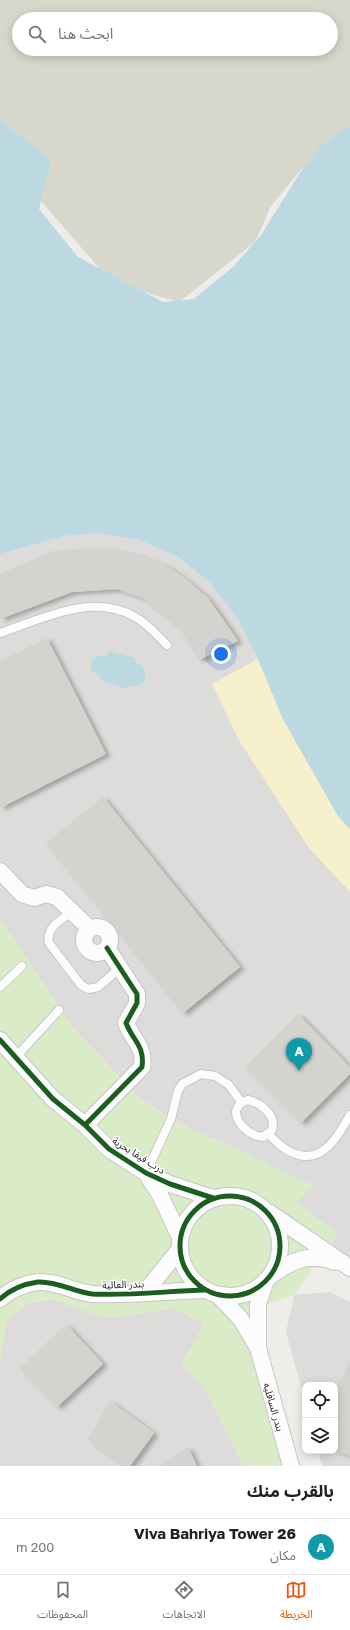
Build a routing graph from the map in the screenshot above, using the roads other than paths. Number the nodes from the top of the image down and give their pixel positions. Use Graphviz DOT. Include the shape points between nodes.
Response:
graph roads {
  1 [pos="0,633"];
  2 [pos="167,645"];
  3 [pos="0,871"];
  4 [pos="72,912"];
  5 [pos="22,966"];
  6 [pos="120,968"];
  7 [pos="0,987"];
  8 [pos="59,1010"];
  9 [pos="0,1040"];
  10 [pos="15,1058"];
  11 [pos="242,1103"];
  12 [pos="350,1115"];
  13 [pos="85,1125"];
  14 [pos="268,1134"];
  15 [pos="146,1173"];
  16 [pos="213,1198"];
  17 [pos="266,1210"];
  18 [pos="180,1244"];
  19 [pos="350,1268"];
  20 [pos="268,1278"];
  21 [pos="145,1292"];
  22 [pos="212,1292"];
  23 [pos="0,1299"];
  24 [pos="258,1348"];
  25 [pos="291,1466"];
  1 -- 2 [label="lane" via="81,607 98,606 134,616 150,627"];
  3 -- 4 [label="street" via="22,894 34,898 46,894 57,897"];
  4 -- 6 [label="street" via="89,928 104,928 109,934 107,948"];
  4 -- 6 [label="lane" via="51,928 48,936 49,943 81,985 88,989 98,987"];
  5 -- 7 [label="lane"];
  6 -- 13 [label="street" via="137,994 137,1003 126,1023 131,1035 141,1046 144,1056 142,1067"];
  8 -- 10 [label="lane"];
  9 -- 10 [label="street, درب فيفا بحرية"];
  10 -- 13 [label="street, درب فيفا بحرية" via="53,1099"];
  11 -- 14 [label="lane" via="253,1101 266,1110 274,1126"];
  11 -- 14 [label="lane" via="236,1115 244,1129 258,1136"];
  11 -- 15 [label="lane" via="229,1085 215,1076 201,1074 182,1084 171,1119"];
  12 -- 14 [label="lane" via="329,1147 316,1155 302,1156 286,1150"];
  13 -- 15 [label="street, درب فيفا بحرية" via="109,1149"];
  15 -- 16 [label="street, درب فيفا بحرية"];
  15 -- 18 [label="street, درب فيفا بحرية" via="160,1195"];
  16 -- 17 [label="street" via="222,1195 241,1196"];
  16 -- 18 [label="street" via="199,1205 189,1216"];
  17 -- 19 [label="street"];
  17 -- 20 [label="street" via="280,1237 279,1257"];
  18 -- 21 [label="street, بندر العالية"];
  18 -- 22 [label="street" via="181,1260 190,1277"];
  19 -- 20 [label="street" via="324,1258 310,1257 290,1262"];
  20 -- 22 [label="street" via="260,1286 244,1294 227,1296"];
  20 -- 24 [label="street, بندر السافليه" via="258,1304"];
  21 -- 22 [label="street, بندر العالية"];
  21 -- 23 [label="street, بندر العالية" via="113,1295 88,1293 39,1282 9,1290"];
  22 -- 24 [label="street, بندر السافليه" via="240,1318"];
  24 -- 25 [label="street, بندر السافليه"];
}
